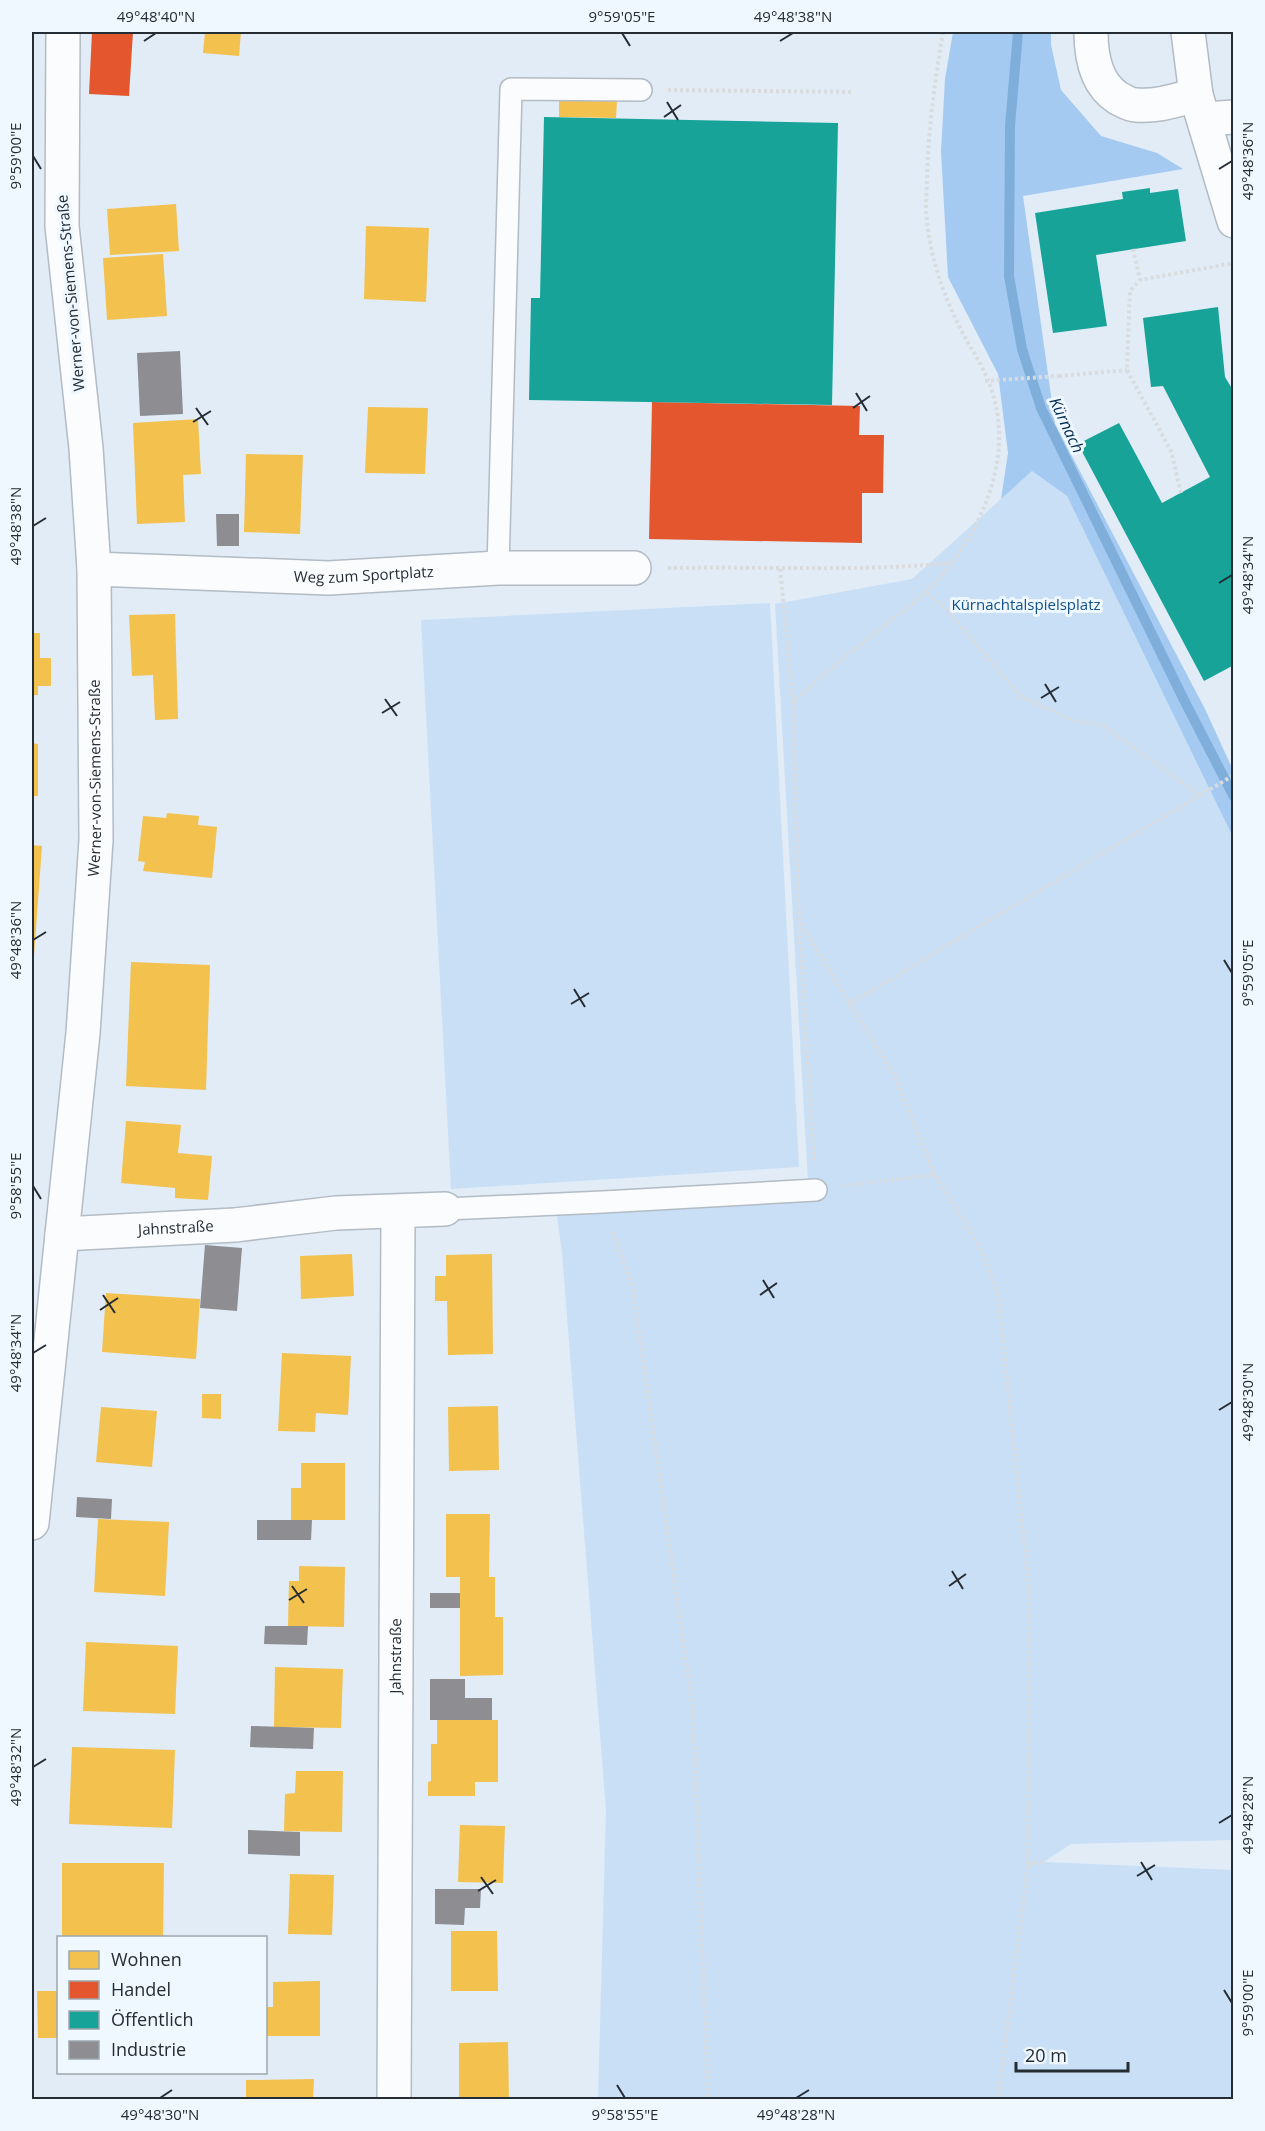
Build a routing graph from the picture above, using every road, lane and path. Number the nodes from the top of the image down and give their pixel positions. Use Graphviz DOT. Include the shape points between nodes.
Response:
graph roads {
  1 [pos="63,32"];
  2 [pos="943,32"];
  3 [pos="1091,32"];
  4 [pos="1188,32"];
  5 [pos="641,90"];
  6 [pos="854,92"];
  7 [pos="1211,110"];
  8 [pos="1233,221"];
  9 [pos="1133,249"];
  10 [pos="1233,263"];
  11 [pos="1140,280"];
  12 [pos="1127,370"];
  13 [pos="987,381"];
  14 [pos="1181,493"];
  15 [pos="952,563"];
  16 [pos="498,568"];
  17 [pos="634,568"];
  18 [pos="94,569"];
  19 [pos="780,569"];
  20 [pos="927,593"];
  21 [pos="793,702"];
  22 [pos="1233,775"];
  23 [pos="1199,795"];
  24 [pos="799,921"];
  25 [pos="849,1004"];
  26 [pos="935,1175"];
  27 [pos="816,1190"];
  28 [pos="603,1202"];
  29 [pos="445,1209"];
  30 [pos="398,1212"];
  31 [pos="62,1234"];
  32 [pos="32,1523"];
  33 [pos="1043,1862"];
  34 [pos="1028,1864"];
  35 [pos="394,2100"];
  36 [pos="708,2100"];
  37 [pos="998,2100"];
  1 -- 18 [label="street, Werner-von-Siemens-Straße" via="62,226 86,448"];
  2 -- 13 [label="path" via="928,150 927,219 939,282"];
  3 -- 7 [label="street" via="1095,66 1109,92 1133,105"];
  4 -- 7 [label="street"];
  5 -- 6 [label="path"];
  5 -- 16 [label="lane" via="511,89"];
  7 -- 8 [label="street"];
  9 -- 11 [label="path"];
  10 -- 11 [label="path"];
  11 -- 12 [label="path" via="1130,291"];
  12 -- 13 [label="path, bridge"];
  12 -- 14 [label="path" via="1171,452"];
  13 -- 15 [label="path" via="998,417 999,458 985,507"];
  15 -- 19 [label="path" via="902,568"];
  15 -- 20 [label="path"];
  16 -- 17 [label="street, Weg zum Sportplatz"];
  16 -- 18 [label="street, Weg zum Sportplatz" via="330,578"];
  17 -- 19 [label="path"];
  18 -- 31 [label="street, Werner-von-Siemens-Straße" via="96,840 83,1033"];
  19 -- 21 [label="path"];
  20 -- 21 [label="path"];
  20 -- 23 [label="path" via="945,608 1020,696 1074,720 1103,725"];
  21 -- 24 [label="path"];
  22 -- 23 [label="path"];
  23 -- 25 [label="path"];
  24 -- 25 [label="path"];
  24 -- 27 [label="path"];
  25 -- 26 [label="path" via="895,1077"];
  26 -- 27 [label="path"];
  26 -- 34 [label="path" via="980,1247 998,1296 1030,1597"];
  27 -- 28 [label="lane"];
  28 -- 29 [label="lane"];
  28 -- 36 [label="path" via="633,1291 693,1710"];
  29 -- 30 [label="street, Jahnstraße"];
  30 -- 31 [label="street, Jahnstraße" via="336,1213 235,1225"];
  30 -- 35 [label="street, Jahnstraße"];
  31 -- 32 [label="street, Werner-von-Siemens-Straße"];
  33 -- 34 [label="path"];
  34 -- 37 [label="path"];
}
